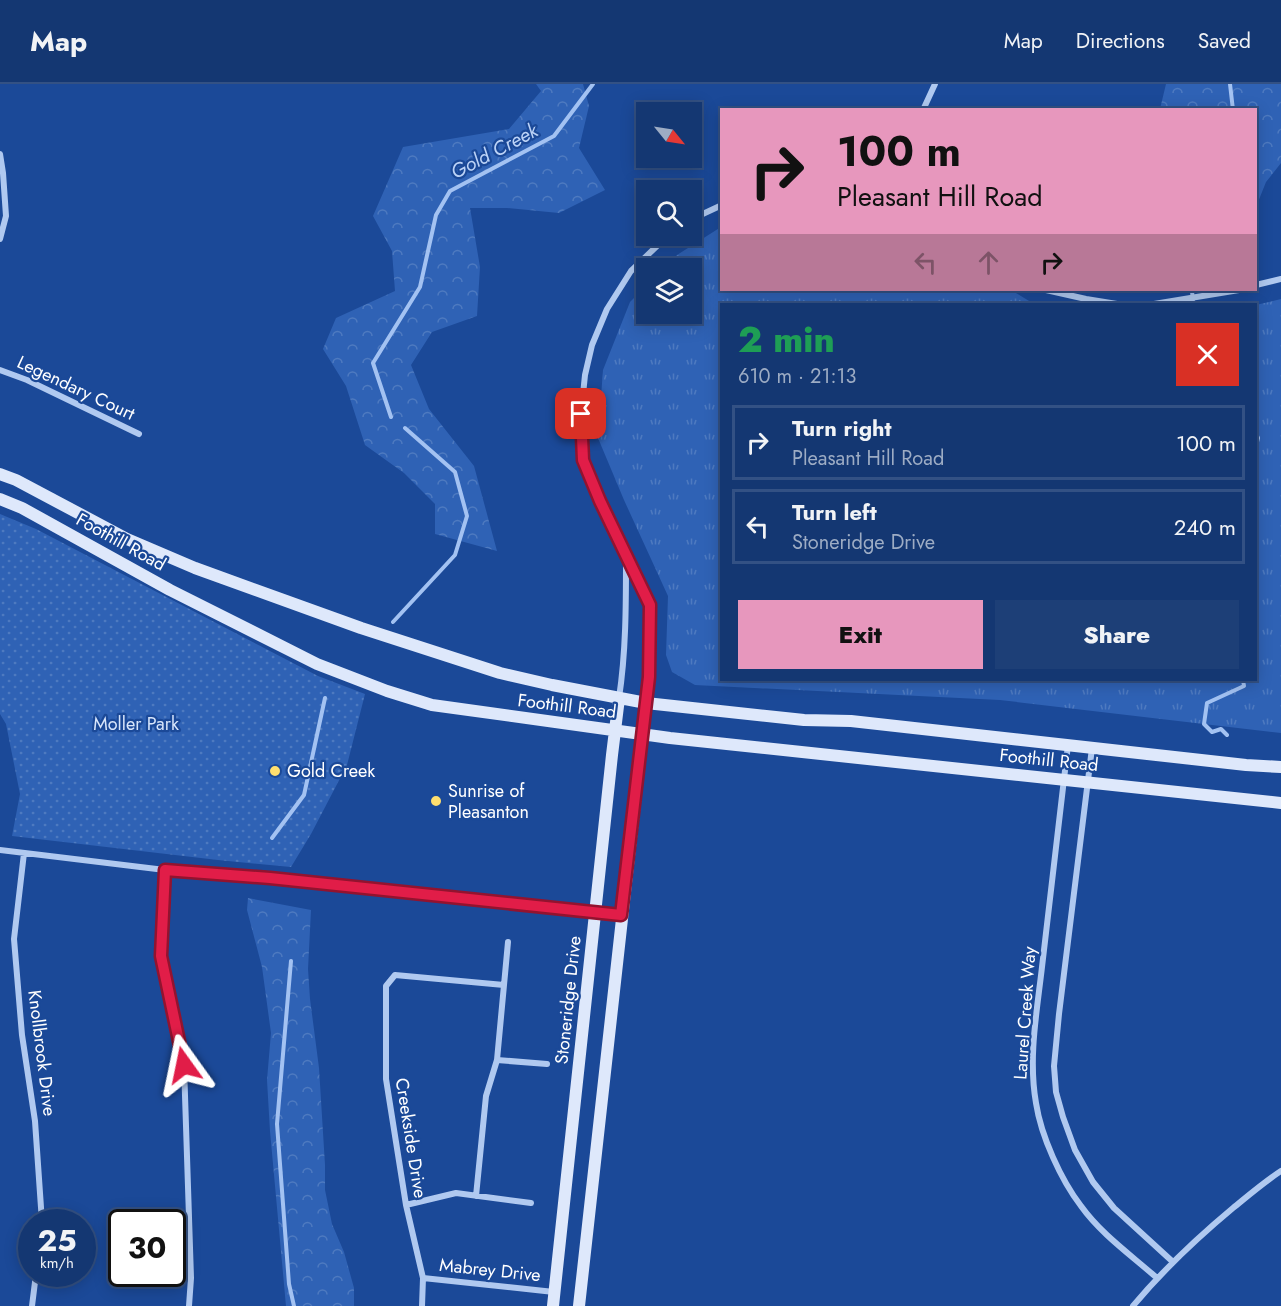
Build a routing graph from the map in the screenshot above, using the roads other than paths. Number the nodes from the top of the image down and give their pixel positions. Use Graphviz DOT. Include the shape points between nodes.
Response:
graph roads {
  1 [pos="935,84"];
  2 [pos="923,108"];
  3 [pos="0,154"];
  4 [pos="720,206"];
  5 [pos="702,214"];
  6 [pos="0,239"];
  7 [pos="656,246"];
  8 [pos="1281,279"];
  9 [pos="1257,285"];
  10 [pos="1050,291"];
  11 [pos="1231,291"];
  12 [pos="1109,303"];
  13 [pos="1160,303"];
  14 [pos="0,370"];
  15 [pos="139,434"];
  16 [pos="0,474"];
  17 [pos="0,499"];
  18 [pos="626,554"];
  19 [pos="619,698"];
  20 [pos="646,703"];
  21 [pos="615,730"];
  22 [pos="642,734"];
  23 [pos="1068,745"];
  24 [pos="1092,748"];
  25 [pos="1281,767"];
  26 [pos="1064,779"];
  27 [pos="1088,782"];
  28 [pos="1281,803"];
  29 [pos="0,850"];
  30 [pos="24,852"];
  31 [pos="165,870"];
  32 [pos="595,912"];
  33 [pos="621,915"];
  34 [pos="508,942"];
  35 [pos="504,985"];
  36 [pos="497,1060"];
  37 [pos="547,1064"];
  38 [pos="1281,1171"];
  39 [pos="476,1196"];
  40 [pos="531,1203"];
  41 [pos="406,1205"];
  42 [pos="41,1209"];
  43 [pos="1173,1262"];
  44 [pos="423,1278"];
  45 [pos="1157,1278"];
  46 [pos="34,1287"];
  47 [pos="554,1293"];
  48 [pos="32,1306"];
  49 [pos="189,1306"];
  50 [pos="422,1306"];
  51 [pos="552,1306"];
  52 [pos="579,1306"];
  53 [pos="1133,1306"];
  1 -- 2 [label="street"];
  3 -- 6 [label="street" via="6,216"];
  4 -- 5 [label="street"];
  7 -- 18 [label="street" via="631,271 607,309 592,345 581,414 583,460"];
  8 -- 9 [label="street"];
  10 -- 12 [label="street"];
  11 -- 13 [label="street"];
  14 -- 15 [label="street, Legendary Court"];
  16 -- 19 [label="main road, Foothill Road" via="127,538 232,582 500,673"];
  17 -- 21 [label="main road, Foothill Road" via="317,664 387,691 432,705"];
  18 -- 19 [label="street" via="626,624"];
  18 -- 20 [label="street" via="650,605"];
  19 -- 20 [label="main road, Foothill Road"];
  19 -- 21 [label="main road, Stoneridge Drive"];
  20 -- 22 [label="main road"];
  20 -- 23 [label="main road, Foothill Road"];
  21 -- 22 [label="main road, Foothill Road"];
  21 -- 32 [label="main road, Stoneridge Drive"];
  22 -- 26 [label="main road, Foothill Road"];
  22 -- 33 [label="main road"];
  23 -- 24 [label="main road, Foothill Road"];
  23 -- 26 [label="street, Laurel Creek Way"];
  24 -- 25 [label="main road, Foothill Road"];
  24 -- 27 [label="street, Laurel Creek Way"];
  26 -- 27 [label="main road, Foothill Road"];
  26 -- 45 [label="street, Laurel Creek Way" via="1037,1011 1033,1066 1038,1116 1056,1166 1080,1205 1097,1226"];
  27 -- 28 [label="main road, Foothill Road"];
  27 -- 43 [label="street, Laurel Creek Way" via="1054,1066 1056,1092 1075,1150 1093,1182 1114,1208"];
  29 -- 30 [label="street"];
  30 -- 31 [label="street"];
  30 -- 42 [label="street, Knollbrook Drive" via="14,939"];
  31 -- 32 [label="street"];
  31 -- 49 [label="street" via="161,956 184,1065"];
  32 -- 33 [label="street"];
  32 -- 47 [label="main road, Stoneridge Drive"];
  33 -- 52 [label="main road"];
  34 -- 35 [label="street"];
  35 -- 36 [label="street"];
  35 -- 41 [label="street, Creekside Drive" via="394,975 386,986 386,1079"];
  36 -- 37 [label="street"];
  36 -- 39 [label="street" via="486,1096"];
  38 -- 43 [label="street" via="1206,1230"];
  39 -- 40 [label="street"];
  39 -- 41 [label="street" via="456,1193"];
  41 -- 44 [label="street, Creekside Drive"];
  43 -- 45 [label="street"];
  44 -- 47 [label="street, Mabrey Drive"];
  44 -- 50 [label="street, Creekside Drive"];
  45 -- 53 [label="street"];
  46 -- 48 [label="street"];
  47 -- 51 [label="main road, Stoneridge Drive"];
}
